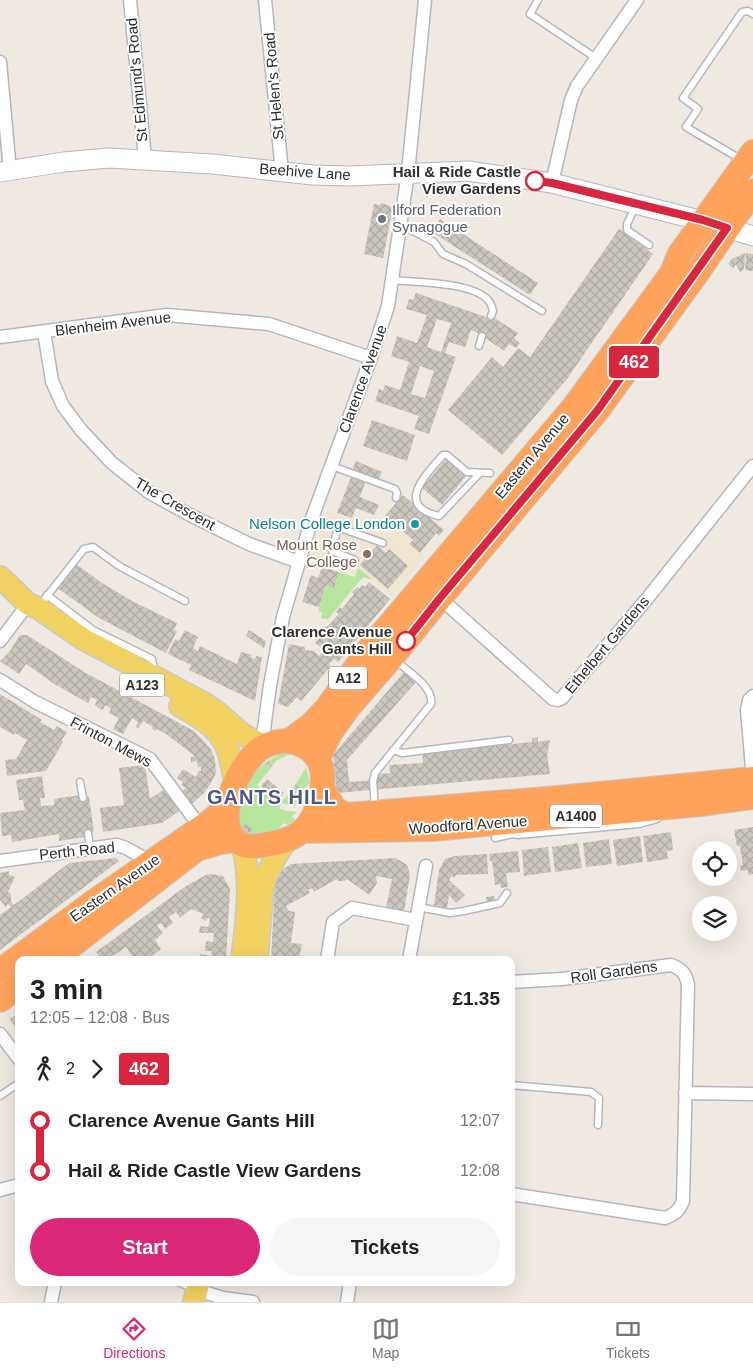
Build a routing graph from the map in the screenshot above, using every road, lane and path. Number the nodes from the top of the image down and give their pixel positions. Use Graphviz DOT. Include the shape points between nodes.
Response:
graph roads {
  1 [pos="130,0"];
  2 [pos="265,0"];
  3 [pos="425,0"];
  4 [pos="538,0"];
  5 [pos="637,0"];
  6 [pos="753,14"];
  7 [pos="596,58"];
  8 [pos="0,62"];
  9 [pos="2,116"];
  10 [pos="145,159"];
  11 [pos="751,166"];
  12 [pos="5,171"];
  13 [pos="282,172"];
  14 [pos="408,173"];
  15 [pos="552,183"];
  16 [pos="753,191"];
  17 [pos="636,204"];
  18 [pos="703,220"];
  19 [pos="399,224"];
  20 [pos="727,228"];
  21 [pos="753,236"];
  22 [pos="649,245"];
  23 [pos="672,273"];
  24 [pos="391,280"];
  25 [pos="542,311"];
  26 [pos="491,316"];
  27 [pos="44,332"];
  28 [pos="482,336"];
  29 [pos="0,337"];
  30 [pos="478,346"];
  31 [pos="371,358"];
  32 [pos="332,466"];
  33 [pos="753,466"];
  34 [pos="490,473"];
  35 [pos="478,474"];
  36 [pos="396,498"];
  37 [pos="312,518"];
  38 [pos="338,527"];
  39 [pos="383,543"];
  40 [pos="355,560"];
  41 [pos="299,562"];
  42 [pos="0,577"];
  43 [pos="440,598"];
  44 [pos="184,601"];
  45 [pos="38,602"];
  46 [pos="0,641"];
  47 [pos="392,658"];
  48 [pos="146,679"];
  49 [pos="0,680"];
  50 [pos="753,696"];
  51 [pos="509,740"];
  52 [pos="289,741"];
  53 [pos="261,746"];
  54 [pos="393,750"];
  55 [pos="318,758"];
  56 [pos="753,779"];
  57 [pos="80,782"];
  58 [pos="235,782"];
  59 [pos="322,788"];
  60 [pos="753,797"];
  61 [pos="83,798"];
  62 [pos="229,804"];
  63 [pos="376,813"];
  64 [pos="201,828"];
  65 [pos="88,833"];
  66 [pos="294,836"];
  67 [pos="239,842"];
  68 [pos="90,848"];
  69 [pos="0,861"];
  70 [pos="151,862"];
  71 [pos="426,866"];
  72 [pos="507,893"];
  73 [pos="417,913"];
  74 [pos="20,956"];
  75 [pos="58,956"];
  76 [pos="242,956"];
  77 [pos="257,956"];
  78 [pos="329,956"];
  79 [pos="410,956"];
  80 [pos="15,959"];
  81 [pos="0,970"];
  82 [pos="515,982"];
  83 [pos="15,989"];
  84 [pos="0,1000"];
  85 [pos="0,1034"];
  86 [pos="15,1054"];
  87 [pos="515,1085"];
  88 [pos="15,1086"];
  89 [pos="685,1093"];
  90 [pos="753,1094"];
  91 [pos="0,1096"];
  92 [pos="598,1125"];
  93 [pos="15,1186"];
  94 [pos="0,1189"];
  95 [pos="515,1195"];
  96 [pos="54,1286"];
  97 [pos="349,1286"];
  98 [pos="192,1289"];
  99 [pos="52,1302"];
  100 [pos="253,1302"];
  101 [pos="347,1302"];
  1 -- 10 [label="street, St Edmund's Road"];
  2 -- 13 [label="street, St Helen's Road"];
  3 -- 14 [label="street, Clarence Avenue"];
  4 -- 7 [label="lane" via="530,14"];
  5 -- 7 [label="street"];
  6 -- 11 [label="lane" via="742,12 683,98 698,109 686,127"];
  7 -- 15 [label="street" via="571,100"];
  8 -- 9 [label="street"];
  9 -- 12 [label="street"];
  10 -- 12 [label="main road, Beehive Lane" via="109,158"];
  10 -- 13 [label="main road, Beehive Lane"];
  11 -- 18 [label="highway" via="741,189 720,216"];
  13 -- 14 [label="main road, Beehive Lane" via="322,176"];
  14 -- 15 [label="main road, Beehive Lane" via="468,171"];
  14 -- 19 [label="street, Clarence Avenue"];
  15 -- 17 [label="main road, Beehive Lane"];
  16 -- 20 [label="highway, Eastern Avenue / A12"];
  17 -- 18 [label="main road, Beehive Lane"];
  17 -- 22 [label="lane" via="627,230"];
  18 -- 20 [label="main road, Beehive Lane"];
  18 -- 23 [label="highway, Eastern Avenue / A12" via="679,255"];
  19 -- 24 [label="street, Clarence Avenue"];
  19 -- 25 [label="lane" via="434,242 442,254 466,264"];
  20 -- 21 [label="main road, Beehive Lane"];
  20 -- 23 [label="highway, A12" via="704,239 682,268"];
  20 -- 43 [label="highway, Eastern Avenue / A12" via="597,411"];
  23 -- 52 [label="highway, Eastern Avenue / A12" via="573,408 369,649 327,708 312,725"];
  24 -- 26 [label="lane" via="466,288 488,300 493,310"];
  24 -- 31 [label="street, Clarence Avenue" via="386,313"];
  27 -- 29 [label="street, Blenheim Avenue"];
  27 -- 31 [label="street, Blenheim Avenue" via="167,315 269,324"];
  27 -- 41 [label="street, The Crescent" via="52,381 63,406 112,463 150,492 192,516 249,544"];
  28 -- 30 [label="lane"];
  31 -- 32 [label="street, Clarence Avenue"];
  32 -- 36 [label="lane" via="395,489"];
  32 -- 37 [label="street, Clarence Avenue"];
  33 -- 43 [label="street, Ethelbert Gardens" via="646,600 558,700 553,699"];
  34 -- 35 [label="lane"];
  35 -- 35 [label="lane" via="439,516 416,501 415,492 419,484 443,455 448,455 467,472"];
  37 -- 38 [label="lane"];
  37 -- 41 [label="street, Clarence Avenue"];
  38 -- 39 [label="lane"];
  38 -- 40 [label="lane" via="332,551"];
  41 -- 53 [label="street, Clarence Avenue" via="283,617"];
  42 -- 45 [label="main road, A123"];
  43 -- 47 [label="highway, Eastern Avenue / A12"];
  44 -- 45 [label="lane" via="119,566 92,547 84,549"];
  45 -- 46 [label="street"];
  45 -- 48 [label="main road, A123" via="31,616 59,639 95,661"];
  47 -- 54 [label="lane" via="426,686 432,697 431,704"];
  47 -- 55 [label="highway, Eastern Avenue / A12" via="348,708"];
  48 -- 53 [label="main road, A123" via="202,702 234,729"];
  48 -- 58 [label="main road, A123" via="216,732 228,749"];
  49 -- 64 [label="street, Frinton Mews" via="35,702 150,760"];
  50 -- 56 [label="street" via="747,710"];
  51 -- 54 [label="lane" via="402,752"];
  52 -- 53 [label="highway, A12"];
  52 -- 55 [label="highway" via="304,746"];
  53 -- 58 [label="highway"];
  54 -- 63 [label="lane" via="374,773"];
  55 -- 59 [label="highway"];
  56 -- 63 [label="highway, Woodford Avenue / A1400"];
  57 -- 61 [label="lane"];
  58 -- 62 [label="highway"];
  59 -- 63 [label="highway, Woodford Avenue / A1400" via="340,813"];
  59 -- 66 [label="highway" via="315,816"];
  60 -- 66 [label="highway, Woodford Avenue / A1400" via="505,832 433,829"];
  62 -- 64 [label="highway, Eastern Avenue"];
  62 -- 67 [label="highway" via="229,829"];
  64 -- 70 [label="highway, Eastern Avenue"];
  65 -- 68 [label="lane"];
  66 -- 67 [label="highway" via="248,847"];
  66 -- 77 [label="main road" via="277,854 263,885"];
  67 -- 75 [label="highway, Eastern Avenue" via="220,842 197,849"];
  67 -- 76 [label="main road" via="247,872 248,892"];
  68 -- 69 [label="street, Perth Road"];
  68 -- 70 [label="street, Perth Road" via="116,844"];
  70 -- 74 [label="highway, Eastern Avenue"];
  71 -- 73 [label="street"];
  72 -- 73 [label="lane" via="500,903 464,911"];
  73 -- 78 [label="street" via="352,908 333,922"];
  73 -- 79 [label="street"];
  80 -- 81 [label="highway, Eastern Avenue"];
  82 -- 89 [label="street, Roll Gardens" via="562,979 663,965 677,968 686,977 688,986"];
  83 -- 84 [label="highway"];
  85 -- 86 [label="street"];
  87 -- 92 [label="lane" via="591,1092 599,1098"];
  88 -- 91 [label="lane"];
  89 -- 90 [label="street"];
  89 -- 95 [label="street, Roll Gardens" via="683,1201 673,1215 665,1218"];
  93 -- 94 [label="street"];
  96 -- 99 [label="street"];
  97 -- 101 [label="street"];
  98 -- 100 [label="street"];
}
